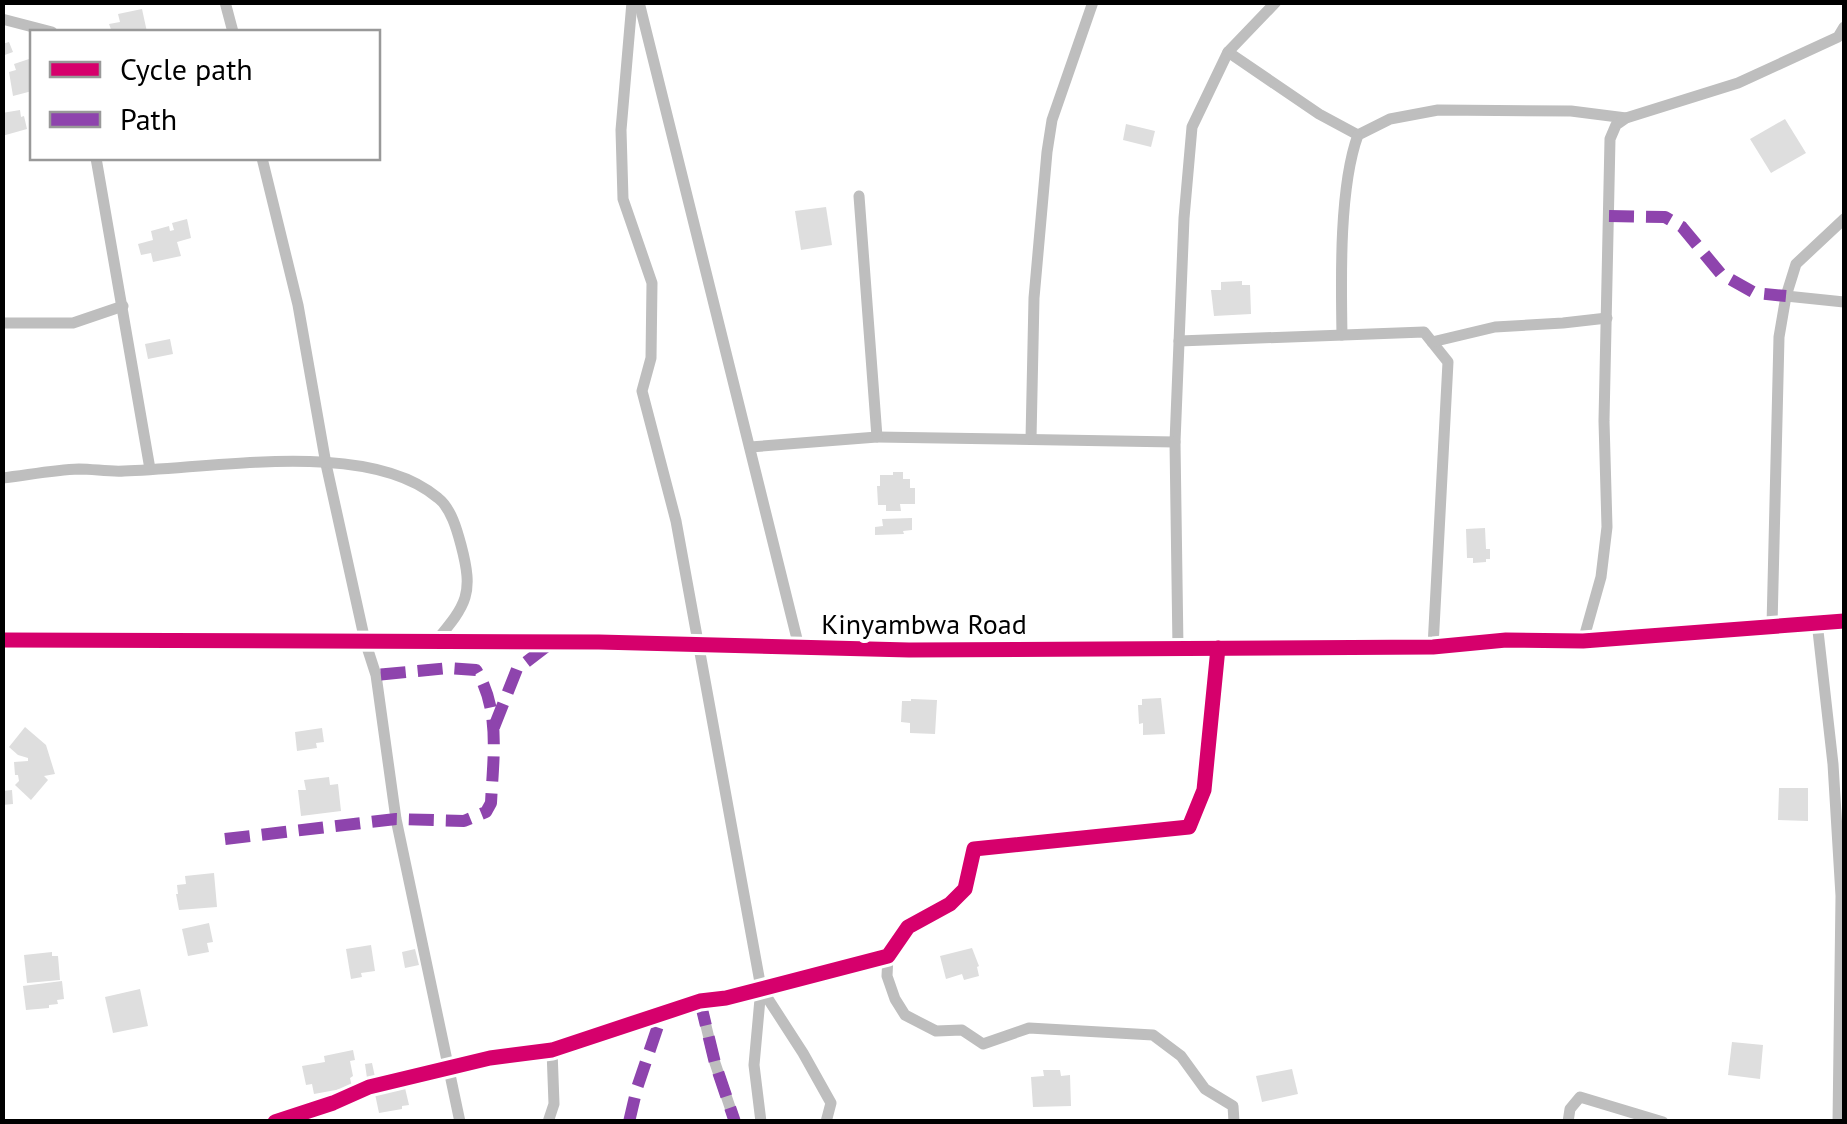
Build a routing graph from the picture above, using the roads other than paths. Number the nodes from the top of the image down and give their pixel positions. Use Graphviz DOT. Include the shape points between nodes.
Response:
graph roads {
  1 [pos="226,2"];
  2 [pos="1093,2"];
  3 [pos="1276,2"];
  4 [pos="639,4"];
  5 [pos="2,19"];
  6 [pos="44,30"];
  7 [pos="233,30"];
  8 [pos="1844,31"];
  9 [pos="1228,52"];
  10 [pos="1626,118"];
  11 [pos="1358,135"];
  12 [pos="96,160"];
  13 [pos="262,160"];
  14 [pos="859,196"];
  15 [pos="1844,219"];
  16 [pos="1786,296"];
  17 [pos="1844,302"];
  18 [pos="123,306"];
  19 [pos="1606,318"];
  20 [pos="2,324"];
  21 [pos="1342,335"];
  22 [pos="1179,341"];
  23 [pos="1432,342"];
  24 [pos="877,436"];
  25 [pos="1031,439"];
  26 [pos="1175,442"];
  27 [pos="750,447"];
  28 [pos="326,464"];
  29 [pos="150,470"];
  30 [pos="2,478"];
  31 [pos="1844,621"];
  32 [pos="1817,622"];
  33 [pos="1772,626"];
  34 [pos="2,640"];
  35 [pos="1583,640"];
  36 [pos="364,641"];
  37 [pos="436,641"];
  38 [pos="699,644"];
  39 [pos="799,647"];
  40 [pos="1433,647"];
  41 [pos="1178,648"];
  42 [pos="1218,648"];
  43 [pos="888,956"];
  44 [pos="760,988"];
  45 [pos="700,1001"];
  46 [pos="552,1050"];
  47 [pos="448,1068"];
  48 [pos="295,1118"];
  49 [pos="275,1122"];
  50 [pos="460,1122"];
  51 [pos="548,1122"];
  52 [pos="735,1122"];
  53 [pos="760,1122"];
  54 [pos="826,1122"];
  55 [pos="1234,1122"];
  56 [pos="1568,1122"];
  57 [pos="1663,1122"];
  58 [pos="1838,1122"];
  1 -- 7 [label="street"];
  2 -- 25 [label="street" via="1047,152"];
  3 -- 9 [label="street"];
  4 -- 27 [label="street"];
  4 -- 38 [label="street" via="622,130 623,199 652,282 651,358 642,391"];
  5 -- 6 [label="street"];
  8 -- 10 [label="street" via="1738,83"];
  9 -- 11 [label="street"];
  9 -- 22 [label="street" via="1192,127"];
  10 -- 11 [label="street" via="1438,110 1390,119"];
  10 -- 19 [label="street" via="1610,139"];
  11 -- 21 [label="street" via="1346,201"];
  12 -- 18 [label="street"];
  13 -- 28 [label="street" via="298,305"];
  14 -- 24 [label="street"];
  15 -- 16 [label="street" via="1796,264"];
  16 -- 17 [label="street"];
  16 -- 33 [label="street" via="1779,338"];
  18 -- 20 [label="street" via="73,323"];
  18 -- 29 [label="street"];
  19 -- 23 [label="street" via="1495,327"];
  19 -- 35 [label="street" via="1606,527 1601,577"];
  21 -- 22 [label="street"];
  21 -- 23 [label="street" via="1424,332"];
  22 -- 26 [label="street"];
  23 -- 40 [label="street" via="1448,362"];
  24 -- 25 [label="street"];
  24 -- 27 [label="street"];
  25 -- 26 [label="street"];
  26 -- 41 [label="street"];
  27 -- 39 [label="street"];
  28 -- 29 [label="street" via="286,460"];
  28 -- 36 [label="street"];
  28 -- 37 [label="street" via="390,473 442,500 456,526 468,596"];
  29 -- 30 [label="street"];
  31 -- 32 [label="street, Kinyambwa Road"];
  32 -- 33 [label="street, Kinyambwa Road"];
  32 -- 58 [label="street" via="1841,896"];
  33 -- 35 [label="street, Kinyambwa Road"];
  34 -- 36 [label="street, Kinyambwa Road"];
  35 -- 40 [label="street, Kinyambwa Road"];
  36 -- 37 [label="street, Kinyambwa Road"];
  36 -- 47 [label="street" via="376,675 396,819"];
  37 -- 38 [label="street, Kinyambwa Road"];
  38 -- 39 [label="street, Kinyambwa Road"];
  38 -- 44 [label="street"];
  39 -- 41 [label="street, Kinyambwa Road"];
  40 -- 42 [label="street, Kinyambwa Road"];
  41 -- 42 [label="street, Kinyambwa Road"];
  42 -- 43 [label="street" via="1204,790 1190,828 974,849 965,889 908,927"];
  43 -- 44 [label="street"];
  43 -- 55 [label="street" via="895,999 906,1014 936,1031 962,1030 983,1044 1028,1028 1153,1036 1181,1056 1205,1089 1234,1106"];
  44 -- 45 [label="street"];
  44 -- 53 [label="street" via="754,1065"];
  44 -- 54 [label="street" via="831,1102"];
  45 -- 46 [label="street"];
  45 -- 52 [label="street"];
  46 -- 47 [label="street"];
  46 -- 51 [label="street"];
  47 -- 48 [label="street" via="368,1087"];
  47 -- 50 [label="street"];
  48 -- 49 [label="street"];
  56 -- 57 [label="street" via="1580,1097"];
}
